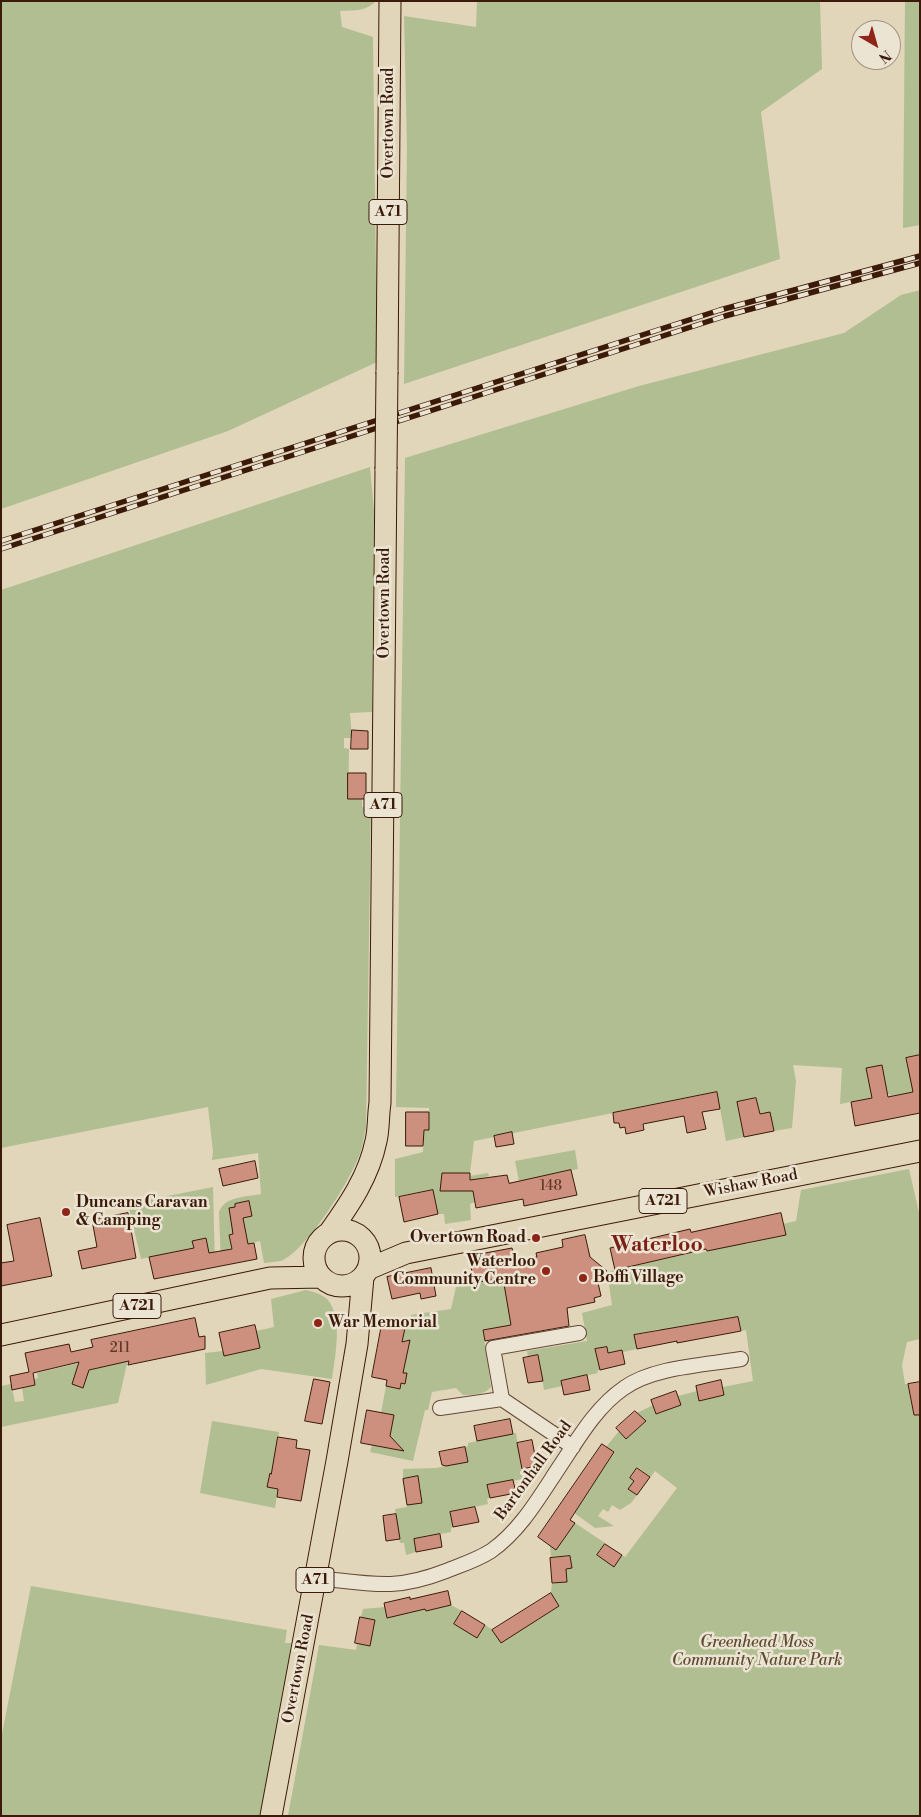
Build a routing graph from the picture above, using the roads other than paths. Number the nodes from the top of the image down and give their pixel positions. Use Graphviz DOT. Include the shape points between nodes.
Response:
graph roads {
  1 [pos="390,1"];
  2 [pos="920,1152"];
  3 [pos="352,1200"];
  4 [pos="329,1233"];
  5 [pos="360,1237"];
  6 [pos="314,1253"];
  7 [pos="406,1253"];
  8 [pos="365,1273"];
  9 [pos="273,1278"];
  10 [pos="330,1281"];
  11 [pos="579,1333"];
  12 [pos="1,1335"];
  13 [pos="356,1344"];
  14 [pos="740,1359"];
  15 [pos="502,1399"];
  16 [pos="440,1408"];
  17 [pos="573,1447"];
  18 [pos="316,1578"];
  19 [pos="271,1816"];
  1 -- 3 [label="main road, Overtown Road / A71, bridge" via="380,1103 376,1141"];
  2 -- 7 [label="main road, Wishaw Road / A721"];
  3 -- 4 [label="main road, Overtown Road / A71"];
  3 -- 5 [label="main road"];
  4 -- 5 [label="main road" via="343,1230"];
  4 -- 6 [label="main road" via="322,1238"];
  5 -- 7 [label="main road, Wishaw Road / A721"];
  5 -- 8 [label="main road" via="369,1252 370,1261"];
  6 -- 9 [label="main road, A721"];
  6 -- 10 [label="main road" via="316,1269"];
  7 -- 8 [label="main road, Wishaw Road / A721"];
  8 -- 10 [label="main road" via="347,1286"];
  8 -- 13 [label="main road, Overtown Road / A71"];
  9 -- 10 [label="main road, A721"];
  9 -- 12 [label="main road, A721"];
  10 -- 13 [label="main road, Overtown Road / A71"];
  11 -- 15 [label="street" via="493,1348"];
  13 -- 18 [label="main road, Overtown Road / A71"];
  14 -- 17 [label="street, Bartonhall Road" via="650,1374 625,1387 604,1404"];
  15 -- 16 [label="street"];
  15 -- 17 [label="street"];
  17 -- 18 [label="street, Bartonhall Road" via="516,1528 506,1539 475,1559 403,1583 372,1584"];
  18 -- 19 [label="main road, Overtown Road / A71"];
}
